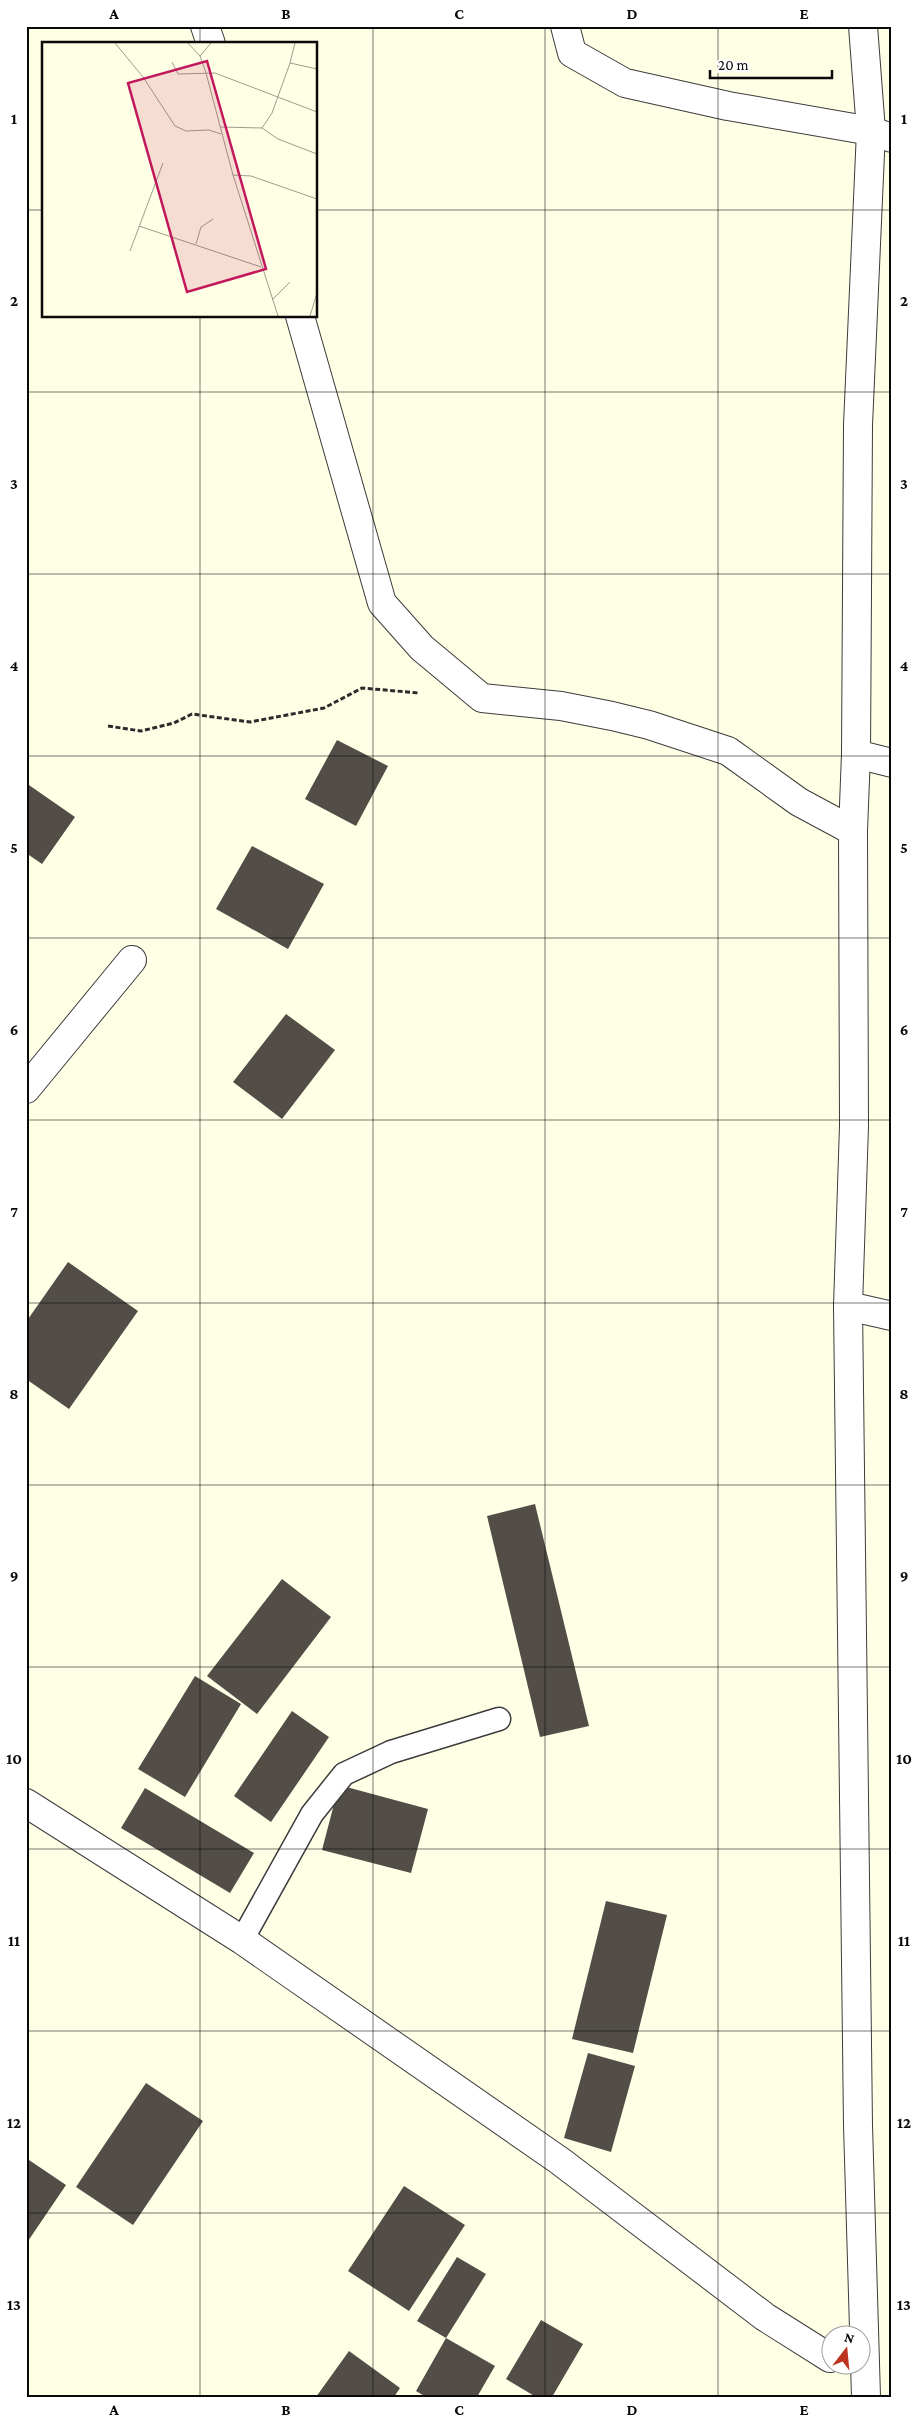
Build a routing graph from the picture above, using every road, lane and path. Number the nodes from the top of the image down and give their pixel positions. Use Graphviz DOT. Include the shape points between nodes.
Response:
graph roads {
  1 [pos="205,26"];
  2 [pos="565,26"];
  3 [pos="863,26"];
  4 [pos="210,42"];
  5 [pos="881,134"];
  6 [pos="301,318"];
  7 [pos="427,694"];
  8 [pos="108,726"];
  9 [pos="856,754"];
  10 [pos="892,763"];
  11 [pos="853,830"];
  12 [pos="132,960"];
  13 [pos="26,1089"];
  14 [pos="848,1306"];
  15 [pos="892,1316"];
  16 [pos="499,1719"];
  17 [pos="26,1803"];
  18 [pos="242,1940"];
  19 [pos="820,2352"];
  20 [pos="853,2376"];
  21 [pos="866,2388"];
  1 -- 4 [label="street"];
  2 -- 5 [label="street" via="572,53 625,83"];
  3 -- 5 [label="street"];
  5 -- 9 [label="street" via="858,425"];
  6 -- 11 [label="street" via="382,603 422,648 482,698 561,706 612,716 728,752 799,802"];
  7 -- 8 [label="path" via="362,688 324,708 250,722 192,714 174,723 141,731"];
  9 -- 10 [label="street"];
  9 -- 11 [label="street"];
  11 -- 14 [label="street" via="854,1126"];
  12 -- 13 [label="street"];
  14 -- 15 [label="street"];
  14 -- 21 [label="street" via="857,2116"];
  16 -- 18 [label="lane" via="392,1752 344,1774 312,1814"];
  17 -- 18 [label="street"];
  18 -- 19 [label="street" via="560,2161 765,2317"];
  20 -- 21 [label="street"];
}
